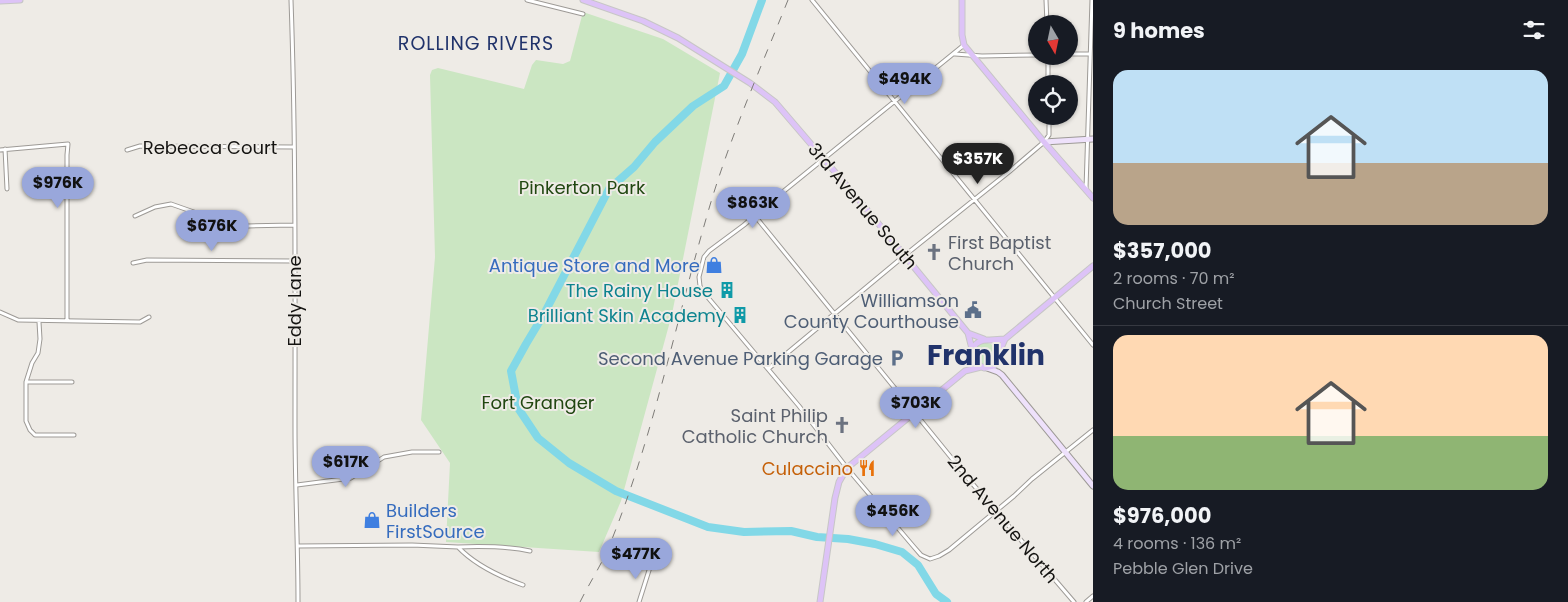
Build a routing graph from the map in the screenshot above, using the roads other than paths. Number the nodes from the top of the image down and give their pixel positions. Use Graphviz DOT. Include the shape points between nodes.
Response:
graph roads {
  1 [pos="20,0"];
  2 [pos="291,0"];
  3 [pos="527,0"];
  4 [pos="584,0"];
  5 [pos="812,0"];
  6 [pos="962,0"];
  7 [pos="1046,0"];
  8 [pos="1092,0"];
  9 [pos="0,1"];
  10 [pos="583,14"];
  11 [pos="1047,15"];
  12 [pos="964,44"];
  13 [pos="954,54"];
  14 [pos="1078,54"];
  15 [pos="1090,54"];
  16 [pos="972,55"];
  17 [pos="1028,55"];
  18 [pos="895,102"];
  19 [pos="1049,125"];
  20 [pos="1090,139"];
  21 [pos="1044,142"];
  22 [pos="294,147"];
  23 [pos="5,149"];
  24 [pos="0,150"];
  25 [pos="127,150"];
  26 [pos="824,159"];
  27 [pos="7,189"];
  28 [pos="1086,189"];
  29 [pos="975,198"];
  30 [pos="1093,198"];
  31 [pos="135,216"];
  32 [pos="755,216"];
  33 [pos="294,225"];
  34 [pos="904,256"];
  35 [pos="294,261"];
  36 [pos="133,263"];
  37 [pos="1093,266"];
  38 [pos="1055,298"];
  39 [pos="0,312"];
  40 [pos="834,314"];
  41 [pos="149,317"];
  42 [pos="67,321"];
  43 [pos="39,322"];
  44 [pos="968,333"];
  45 [pos="1004,339"];
  46 [pos="989,340"];
  47 [pos="1093,344"];
  48 [pos="972,350"];
  49 [pos="1000,352"];
  50 [pos="972,357"];
  51 [pos="999,360"];
  52 [pos="980,367"];
  53 [pos="987,368"];
  54 [pos="768,369"];
  55 [pos="965,371"];
  56 [pos="1002,375"];
  57 [pos="26,382"];
  58 [pos="72,382"];
  59 [pos="914,412"];
  60 [pos="1093,430"];
  61 [pos="74,435"];
  62 [pos="439,452"];
  63 [pos="1065,452"];
  64 [pos="847,468"];
  65 [pos="296,486"];
  66 [pos="1093,486"];
  67 [pos="996,511"];
  68 [pos="298,546"];
  69 [pos="458,547"];
  70 [pos="530,551"];
  71 [pos="651,564"];
  72 [pos="523,584"];
  73 [pos="1093,596"];
  74 [pos="298,602"];
  75 [pos="638,602"];
  76 [pos="820,602"];
  77 [pos="1074,602"];
  78 [pos="1086,602"];
  1 -- 9 [label="main road"];
  2 -- 22 [label="street, Eddy Lane"];
  3 -- 10 [label="street"];
  4 -- 26 [label="main road, 3rd Avenue South" via="643,21 678,38 752,84 775,102"];
  5 -- 18 [label="street"];
  6 -- 12 [label="main road"];
  7 -- 11 [label="street"];
  8 -- 15 [label="street"];
  12 -- 13 [label="street"];
  12 -- 16 [label="main road"];
  13 -- 16 [label="street"];
  13 -- 18 [label="street"];
  14 -- 15 [label="street"];
  15 -- 20 [label="street"];
  16 -- 17 [label="street"];
  16 -- 21 [label="main road"];
  18 -- 26 [label="street"];
  18 -- 29 [label="street"];
  19 -- 21 [label="street" via="1050,135"];
  20 -- 21 [label="main road"];
  20 -- 28 [label="street"];
  21 -- 28 [label="main road"];
  21 -- 29 [label="street"];
  22 -- 25 [label="street, Rebecca Court" via="140,146"];
  22 -- 33 [label="street, Eddy Lane"];
  23 -- 24 [label="street"];
  23 -- 27 [label="street"];
  23 -- 42 [label="street" via="68,144"];
  26 -- 32 [label="street"];
  26 -- 34 [label="main road, 3rd Avenue South"];
  28 -- 30 [label="main road"];
  29 -- 34 [label="street"];
  29 -- 38 [label="street"];
  31 -- 33 [label="street" via="154,206 171,204 228,224"];
  32 -- 40 [label="street, 2nd Avenue North"];
  32 -- 54 [label="street" via="709,251 704,257 699,277 705,294"];
  33 -- 35 [label="street, Eddy Lane"];
  34 -- 40 [label="street"];
  34 -- 44 [label="main road, 3rd Avenue South"];
  35 -- 36 [label="street" via="147,260"];
  35 -- 65 [label="street, Eddy Lane"];
  37 -- 38 [label="main road"];
  38 -- 45 [label="main road"];
  38 -- 47 [label="street"];
  39 -- 43 [label="street" via="18,320"];
  40 -- 54 [label="street"];
  40 -- 59 [label="street, 2nd Avenue North"];
  41 -- 42 [label="street" via="140,322"];
  42 -- 43 [label="street"];
  43 -- 57 [label="street" via="38,353"];
  44 -- 46 [label="main road"];
  44 -- 48 [label="main road, 3rd Avenue South"];
  45 -- 46 [label="main road"];
  45 -- 49 [label="main road"];
  46 -- 48 [label="main road" via="977,342"];
  46 -- 49 [label="main road" via="997,345"];
  48 -- 50 [label="main road"];
  49 -- 51 [label="main road"];
  50 -- 52 [label="main road"];
  50 -- 55 [label="main road"];
  51 -- 53 [label="main road"];
  51 -- 56 [label="main road"];
  52 -- 53 [label="main road"];
  52 -- 55 [label="main road"];
  53 -- 56 [label="main road"];
  54 -- 64 [label="street"];
  55 -- 59 [label="main road"];
  56 -- 63 [label="main road"];
  57 -- 58 [label="street"];
  57 -- 61 [label="street" via="26,421 30,430 35,435"];
  59 -- 64 [label="main road"];
  59 -- 67 [label="street, 2nd Avenue North"];
  60 -- 63 [label="street"];
  62 -- 65 [label="street" via="384,457 351,478"];
  63 -- 66 [label="main road"];
  63 -- 67 [label="street"];
  64 -- 67 [label="street" via="921,555 930,559 949,550"];
  64 -- 76 [label="main road" via="839,482 832,515"];
  65 -- 68 [label="street, Eddy Lane"];
  67 -- 77 [label="street, 2nd Avenue North"];
  68 -- 69 [label="street"];
  68 -- 74 [label="street, Eddy Lane"];
  69 -- 70 [label="street" via="488,546"];
  69 -- 72 [label="street" via="485,567"];
  71 -- 75 [label="street"];
  73 -- 78 [label="street"];
}
